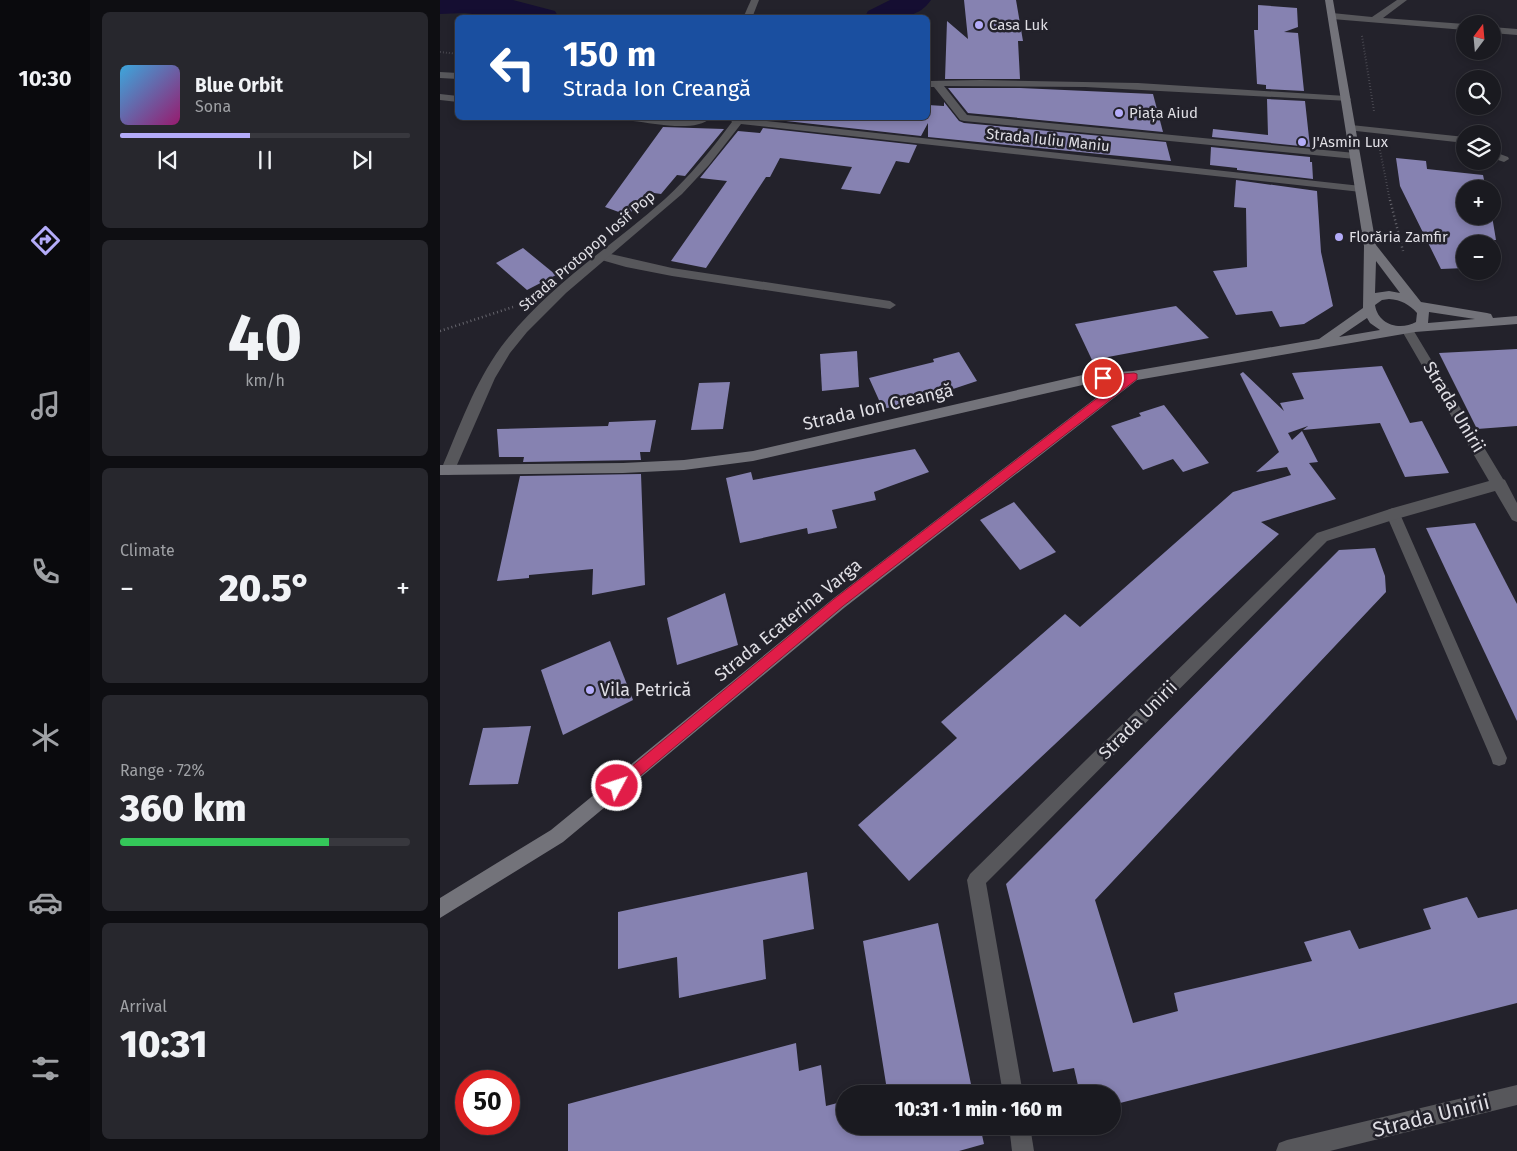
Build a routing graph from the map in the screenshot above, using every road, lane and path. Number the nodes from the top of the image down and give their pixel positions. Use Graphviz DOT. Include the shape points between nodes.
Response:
graph roads {
  1 [pos="755,0"];
  2 [pos="1329,0"];
  3 [pos="1403,0"];
  4 [pos="748,15"];
  5 [pos="1332,16"];
  6 [pos="1375,19"];
  7 [pos="1456,26"];
  8 [pos="1501,31"];
  9 [pos="1517,32"];
  10 [pos="440,52"];
  11 [pos="455,54"];
  12 [pos="440,74"];
  13 [pos="455,76"];
  14 [pos="932,84"];
  15 [pos="440,97"];
  16 [pos="455,99"];
  17 [pos="1346,100"];
  18 [pos="659,120"];
  19 [pos="701,120"];
  20 [pos="735,120"];
  21 [pos="745,120"];
  22 [pos="1351,128"];
  23 [pos="1456,139"];
  24 [pos="1355,156"];
  25 [pos="1501,158"];
  26 [pos="1504,160"];
  27 [pos="1361,189"];
  28 [pos="1370,246"];
  29 [pos="602,256"];
  30 [pos="1417,305"];
  31 [pos="890,306"];
  32 [pos="1369,307"];
  33 [pos="1514,321"];
  34 [pos="1407,330"];
  35 [pos="1321,343"];
  36 [pos="1134,376"];
  37 [pos="444,470"];
  38 [pos="1500,484"];
  39 [pos="1393,514"];
  40 [pos="1517,516"];
  41 [pos="1499,758"];
  42 [pos="440,909"];
  43 [pos="1011,1085"];
  44 [pos="1517,1094"];
  45 [pos="1020,1135"];
  46 [pos="1023,1151"];
  47 [pos="1287,1151"];
  1 -- 4 [label="street"];
  2 -- 5 [label="main road"];
  3 -- 6 [label="street"];
  5 -- 6 [label="street"];
  5 -- 17 [label="main road"];
  6 -- 7 [label="street"];
  8 -- 9 [label="street"];
  10 -- 11 [label="path"];
  12 -- 13 [label="street"];
  14 -- 17 [label="street, Strada Iuliu Maniu" via="1112,84"];
  14 -- 24 [label="street, Strada Iuliu Maniu" via="964,118"];
  15 -- 16 [label="street"];
  17 -- 22 [label="main road"];
  18 -- 19 [label="street"];
  20 -- 29 [label="street, Strada Protopop Iosif Pop" via="688,183"];
  21 -- 27 [label="street, Strada Iuliu Maniu"];
  22 -- 23 [label="street"];
  22 -- 24 [label="main road"];
  24 -- 27 [label="main road"];
  25 -- 26 [label="street"];
  27 -- 28 [label="main road"];
  28 -- 30 [label="main road"];
  28 -- 32 [label="main road"];
  29 -- 31 [label="street" via="672,272"];
  29 -- 37 [label="street, Strada Protopop Iosif Pop" via="529,323 506,350"];
  30 -- 32 [label="main road, Strada Ion Creangă" via="1389,295 1379,296"];
  30 -- 33 [label="main road, Strada Ion Creangă"];
  30 -- 34 [label="main road" via="1423,312 1422,324"];
  32 -- 34 [label="main road" via="1373,319 1380,324"];
  32 -- 35 [label="main road, Strada Ion Creangă"];
  33 -- 34 [label="main road, Strada Ion Creangă"];
  34 -- 35 [label="main road, Strada Ion Creangă"];
  34 -- 38 [label="street, Strada Unirii"];
  35 -- 36 [label="main road, Strada Ion Creangă"];
  36 -- 37 [label="main road, Strada Ion Creangă" via="1087,379 1047,387 743,457 684,465 623,468"];
  36 -- 42 [label="main road, Strada Ecaterina Varga" via="838,603 557,836"];
  38 -- 39 [label="street, Strada Unirii"];
  38 -- 40 [label="street, Strada Unirii"];
  39 -- 41 [label="street"];
  39 -- 43 [label="street, Strada Unirii" via="1322,538 976,880"];
  44 -- 47 [label="street, Strada Unirii"];
  45 -- 46 [label="street"];
}
